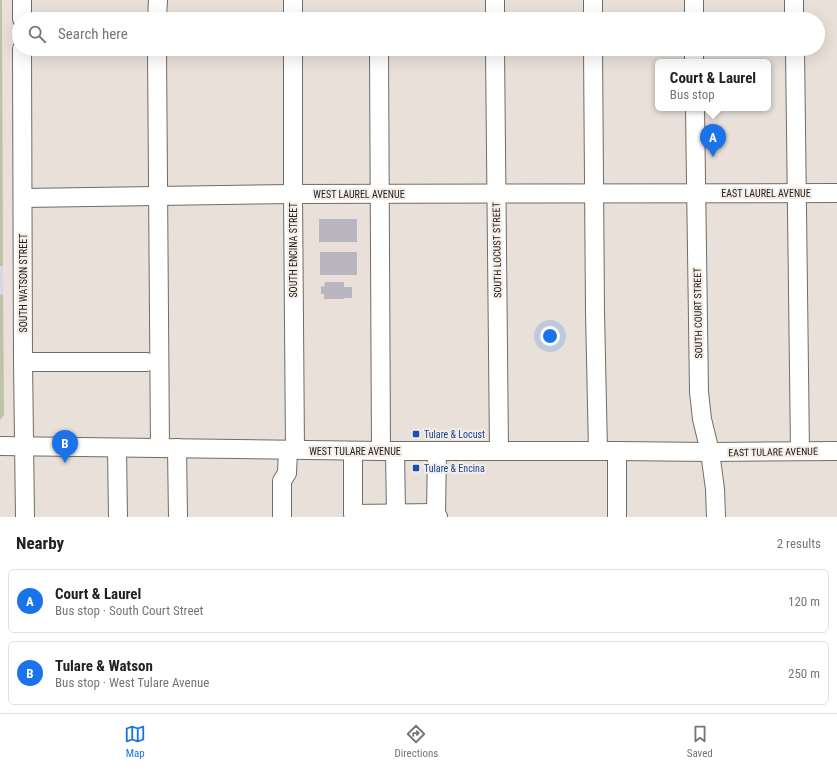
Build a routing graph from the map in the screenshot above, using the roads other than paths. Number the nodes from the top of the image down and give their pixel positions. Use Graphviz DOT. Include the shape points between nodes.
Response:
graph roads {
  1 [pos="22,0"];
  2 [pos="158,0"];
  3 [pos="293,0"];
  4 [pos="495,0"];
  5 [pos="593,0"];
  6 [pos="694,0"];
  7 [pos="794,0"];
  8 [pos="22,12"];
  9 [pos="158,12"];
  10 [pos="293,12"];
  11 [pos="495,12"];
  12 [pos="593,12"];
  13 [pos="694,12"];
  14 [pos="794,12"];
  15 [pos="22,56"];
  16 [pos="157,56"];
  17 [pos="293,56"];
  18 [pos="379,56"];
  19 [pos="495,56"];
  20 [pos="593,56"];
  21 [pos="795,56"];
  22 [pos="695,111"];
  23 [pos="797,192"];
  24 [pos="837,192"];
  25 [pos="696,193"];
  26 [pos="293,194"];
  27 [pos="379,194"];
  28 [pos="496,194"];
  29 [pos="594,194"];
  30 [pos="158,196"];
  31 [pos="23,198"];
  32 [pos="24,362"];
  33 [pos="147,362"];
  34 [pos="0,446"];
  35 [pos="25,446"];
  36 [pos="117,448"];
  37 [pos="168,448"];
  38 [pos="292,450"];
  39 [pos="353,451"];
  40 [pos="388,451"];
  41 [pos="437,451"];
  42 [pos="499,451"];
  43 [pos="598,451"];
  44 [pos="617,451"];
  45 [pos="800,451"];
  46 [pos="837,451"];
  47 [pos="710,452"];
  48 [pos="287,473"];
  49 [pos="396,513"];
  50 [pos="437,515"];
  51 [pos="25,517"];
  52 [pos="118,517"];
  53 [pos="178,517"];
  54 [pos="282,517"];
  55 [pos="295,517"];
  56 [pos="617,517"];
  57 [pos="716,517"];
  1 -- 8 [label="street"];
  2 -- 9 [label="street"];
  3 -- 10 [label="street"];
  4 -- 11 [label="street"];
  5 -- 12 [label="street"];
  6 -- 13 [label="street"];
  7 -- 14 [label="street"];
  15 -- 31 [label="street, SOUTH WATSON STREET"];
  16 -- 30 [label="street"];
  17 -- 26 [label="street, SOUTH ENCINA STREET"];
  18 -- 27 [label="street"];
  19 -- 28 [label="street, SOUTH LOCUST STREET"];
  20 -- 29 [label="street"];
  21 -- 23 [label="street"];
  22 -- 25 [label="street, SOUTH COURT STREET"];
  23 -- 24 [label="street, EAST LAUREL AVENUE"];
  23 -- 25 [label="street, EAST LAUREL AVENUE"];
  23 -- 45 [label="street"];
  25 -- 29 [label="street, WEST LAUREL AVENUE"];
  25 -- 47 [label="street, SOUTH COURT STREET" via="699,392"];
  26 -- 27 [label="street, WEST LAUREL AVENUE"];
  26 -- 30 [label="street, WEST LAUREL AVENUE"];
  26 -- 38 [label="street, SOUTH ENCINA STREET"];
  27 -- 28 [label="street, WEST LAUREL AVENUE"];
  27 -- 40 [label="street"];
  28 -- 29 [label="street, WEST LAUREL AVENUE"];
  28 -- 42 [label="street, SOUTH LOCUST STREET"];
  29 -- 43 [label="street"];
  30 -- 31 [label="street, WEST LAUREL AVENUE"];
  30 -- 37 [label="street"];
  31 -- 32 [label="street, SOUTH WATSON STREET"];
  32 -- 33 [label="street"];
  32 -- 35 [label="street, SOUTH WATSON STREET"];
  34 -- 35 [label="street, WEST TULARE AVENUE"];
  35 -- 36 [label="street, WEST TULARE AVENUE"];
  35 -- 51 [label="street, SOUTH WATSON STREET"];
  36 -- 37 [label="street, WEST TULARE AVENUE"];
  36 -- 52 [label="street"];
  37 -- 38 [label="street, WEST TULARE AVENUE"];
  37 -- 53 [label="street"];
  38 -- 39 [label="street, WEST TULARE AVENUE"];
  38 -- 48 [label="street, SOUTH ENCINA STREET"];
  39 -- 40 [label="street, WEST TULARE AVENUE"];
  39 -- 49 [label="street" via="353,514"];
  40 -- 41 [label="street, WEST TULARE AVENUE"];
  40 -- 49 [label="street"];
  41 -- 42 [label="street, WEST TULARE AVENUE"];
  41 -- 50 [label="street"];
  42 -- 43 [label="street, WEST TULARE AVENUE"];
  43 -- 44 [label="street, WEST TULARE AVENUE"];
  44 -- 47 [label="street, WEST TULARE AVENUE"];
  44 -- 56 [label="street"];
  45 -- 46 [label="street, EAST TULARE AVENUE"];
  45 -- 47 [label="street, EAST TULARE AVENUE"];
  47 -- 57 [label="street, SOUTH COURT STREET"];
  48 -- 54 [label="street" via="282,481"];
  48 -- 55 [label="street" via="294,480"];
  49 -- 50 [label="street"];
}
